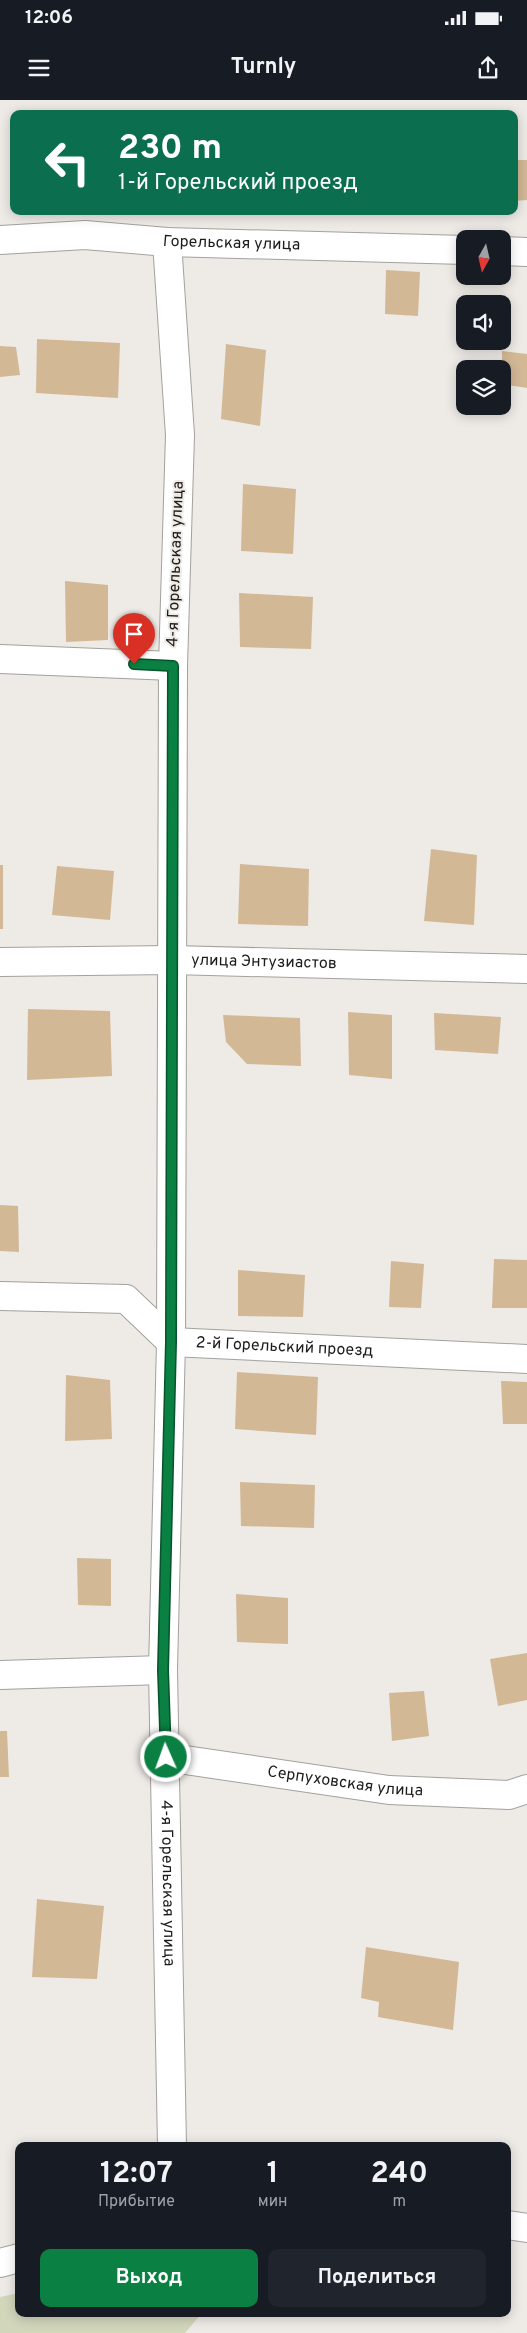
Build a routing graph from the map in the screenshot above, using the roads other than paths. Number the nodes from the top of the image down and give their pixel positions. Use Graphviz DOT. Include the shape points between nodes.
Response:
graph roads {
  1 [pos="0,240"];
  2 [pos="167,242"];
  3 [pos="456,250"];
  4 [pos="511,251"];
  5 [pos="527,252"];
  6 [pos="0,659"];
  7 [pos="173,666"];
  8 [pos="172,960"];
  9 [pos="0,962"];
  10 [pos="527,969"];
  11 [pos="0,1296"];
  12 [pos="171,1342"];
  13 [pos="527,1359"];
  14 [pos="163,1670"];
  15 [pos="0,1675"];
  16 [pos="166,1757"];
  17 [pos="527,1790"];
  18 [pos="172,2142"];
  19 [pos="511,2225"];
  20 [pos="527,2228"];
  21 [pos="15,2259"];
  22 [pos="0,2263"];
  1 -- 2 [label="street, Горельская улица" via="84,235"];
  2 -- 3 [label="street, Горельская улица"];
  2 -- 7 [label="street, 4-я Горельская улица" via="180,435"];
  4 -- 5 [label="street"];
  6 -- 7 [label="street"];
  7 -- 8 [label="street, 4-я Горельская улица"];
  8 -- 9 [label="street, улица Энтузиастов"];
  8 -- 10 [label="street, улица Энтузиастов"];
  8 -- 12 [label="street, 4-я Горельская улица"];
  11 -- 12 [label="street" via="126,1300"];
  12 -- 13 [label="street, 2-й Горельский проезд"];
  12 -- 14 [label="street, 4-я Горельская улица"];
  14 -- 15 [label="street"];
  14 -- 16 [label="street, 4-я Горельская улица"];
  16 -- 17 [label="street, Серпуховская улица" via="389,1790 509,1795"];
  16 -- 18 [label="street, 4-я Горельская улица"];
  19 -- 20 [label="street"];
  21 -- 22 [label="street"];
}
